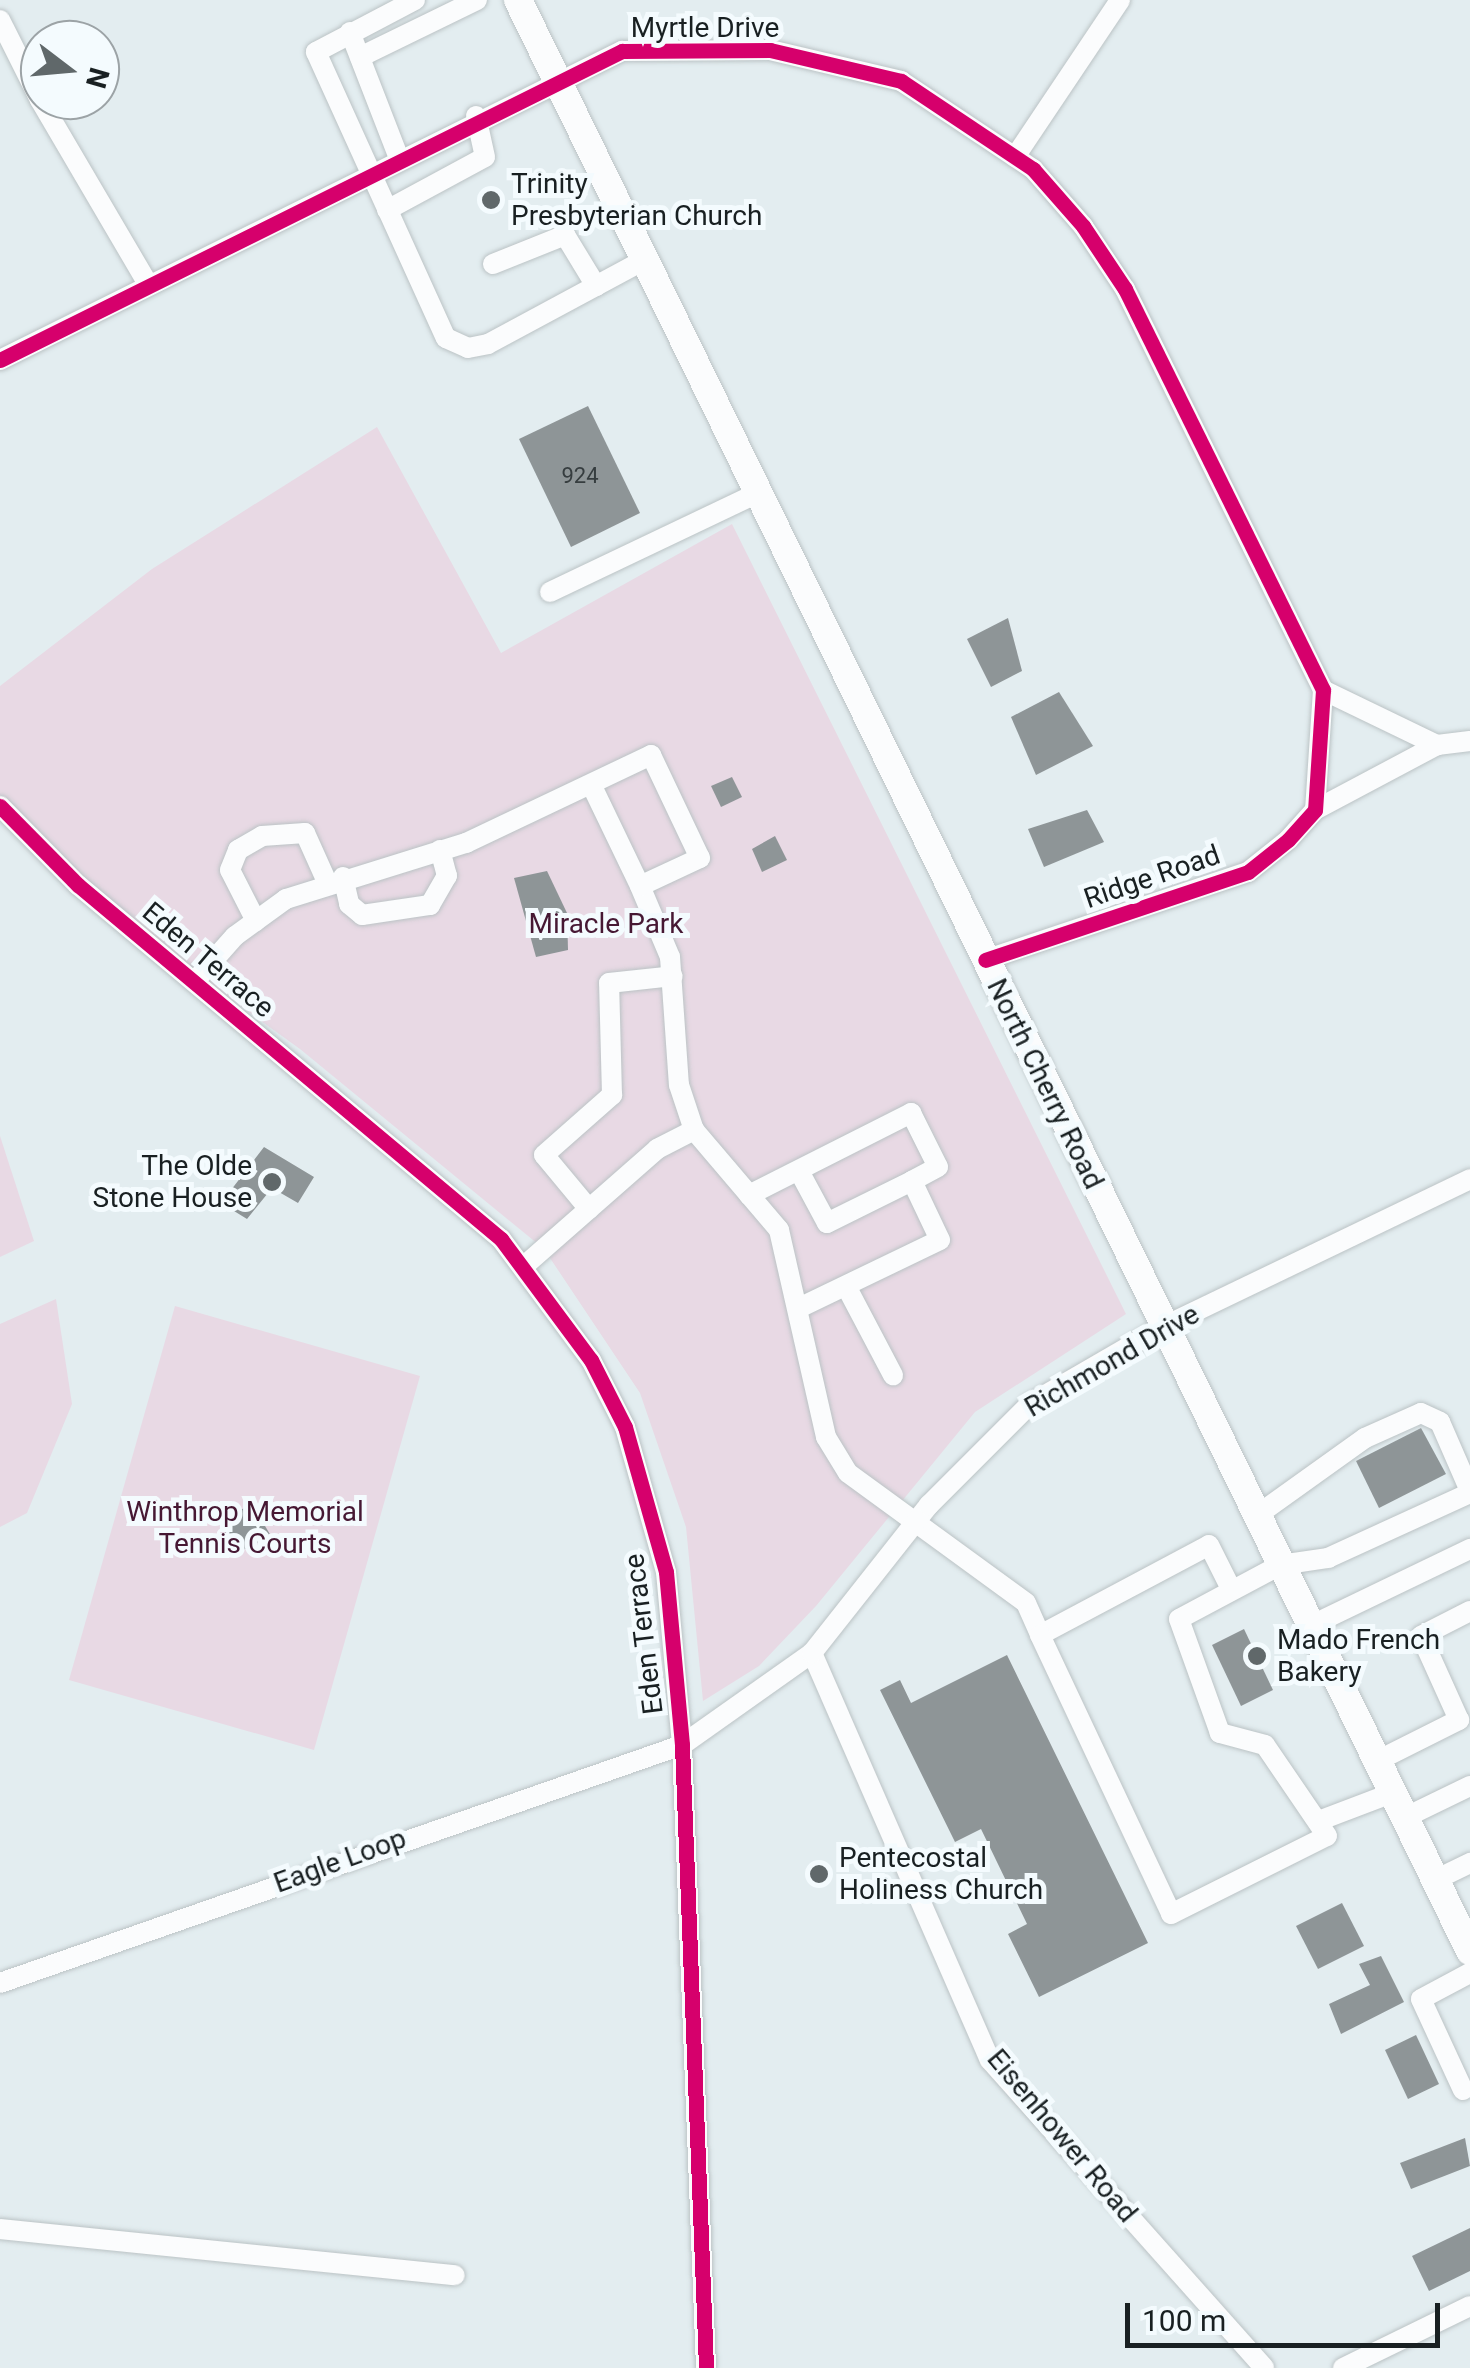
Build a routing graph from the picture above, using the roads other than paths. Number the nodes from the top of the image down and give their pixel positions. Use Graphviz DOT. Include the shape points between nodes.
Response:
graph roads {
  1 [pos="415,0"];
  2 [pos="478,0"];
  3 [pos="518,0"];
  4 [pos="1120,0"];
  5 [pos="0,20"];
  6 [pos="350,32"];
  7 [pos="360,57"];
  8 [pos="20,60"];
  9 [pos="556,77"];
  10 [pos="476,116"];
  11 [pos="52,120"];
  12 [pos="398,156"];
  13 [pos="1015,157"];
  14 [pos="368,170"];
  15 [pos="386,210"];
  16 [pos="644,260"];
  17 [pos="493,264"];
  18 [pos="146,281"];
  19 [pos="596,286"];
  20 [pos="0,360"];
  21 [pos="758,493"];
  22 [pos="550,592"];
  23 [pos="1322,690"];
  24 [pos="1470,742"];
  25 [pos="1436,745"];
  26 [pos="590,784"];
  27 [pos="0,806"];
  28 [pos="1315,810"];
  29 [pos="440,850"];
  30 [pos="335,879"];
  31 [pos="640,886"];
  32 [pos="256,921"];
  33 [pos="985,960"];
  34 [pos="673,976"];
  35 [pos="195,981"];
  36 [pos="694,1130"];
  37 [pos="798,1171"];
  38 [pos="1470,1179"];
  39 [pos="912,1181"];
  40 [pos="749,1196"];
  41 [pos="589,1210"];
  42 [pos="524,1266"];
  43 [pos="846,1286"];
  44 [pos="803,1306"];
  45 [pos="1163,1326"];
  46 [pos="893,1375"];
  47 [pos="1470,1492"];
  48 [pos="1256,1516"];
  49 [pos="913,1524"];
  50 [pos="1470,1550"];
  51 [pos="1280,1565"];
  52 [pos="1231,1588"];
  53 [pos="1470,1611"];
  54 [pos="1310,1626"];
  55 [pos="1040,1635"];
  56 [pos="812,1653"];
  57 [pos="682,1745"];
  58 [pos="1377,1761"];
  59 [pos="1470,1786"];
  60 [pos="1399,1804"];
  61 [pos="1321,1820"];
  62 [pos="1470,1863"];
  63 [pos="1435,1880"];
  64 [pos="1467,1936"];
  65 [pos="1470,1973"];
  66 [pos="0,1983"];
  67 [pos="1468,2094"];
  68 [pos="0,2229"];
  69 [pos="455,2276"];
  70 [pos="1470,2306"];
  71 [pos="706,2368"];
  72 [pos="1264,2368"];
  73 [pos="1343,2368"];
  1 -- 6 [label="street"];
  2 -- 7 [label="street"];
  3 -- 9 [label="main road, North Cherry Road"];
  4 -- 13 [label="street"];
  5 -- 8 [label="street"];
  6 -- 7 [label="street"];
  6 -- 14 [label="street" via="316,52"];
  7 -- 12 [label="street"];
  9 -- 10 [label="street, Myrtle Drive"];
  9 -- 13 [label="street, Myrtle Drive" via="622,51 770,50 837,61 901,81"];
  9 -- 16 [label="main road, North Cherry Road"];
  10 -- 12 [label="street, Myrtle Drive"];
  10 -- 15 [label="street" via="485,157"];
  11 -- 18 [label="street"];
  12 -- 14 [label="street, Myrtle Drive"];
  13 -- 23 [label="street, Myrtle Drive" via="1083,226 1125,289"];
  14 -- 15 [label="street"];
  14 -- 18 [label="street, Myrtle Drive"];
  15 -- 19 [label="street" via="456,346 488,344"];
  16 -- 19 [label="street"];
  16 -- 21 [label="main road, North Cherry Road"];
  17 -- 19 [label="street" via="566,235"];
  18 -- 20 [label="street, Myrtle Drive"];
  21 -- 22 [label="street"];
  21 -- 33 [label="main road, North Cherry Road"];
  23 -- 25 [label="street"];
  23 -- 28 [label="street"];
  24 -- 25 [label="street, Ridge Road"];
  25 -- 28 [label="street, Ridge Road"];
  26 -- 29 [label="street"];
  26 -- 31 [label="street"];
  26 -- 31 [label="street" via="651,755 700,858"];
  27 -- 35 [label="street, Eden Terrace"];
  28 -- 33 [label="street, Ridge Road" via="1248,872"];
  29 -- 30 [label="street"];
  29 -- 30 [label="street" via="448,876 430,905 362,915"];
  30 -- 32 [label="street"];
  30 -- 32 [label="street" via="305,833 262,836 238,850 230,870"];
  31 -- 34 [label="street"];
  32 -- 35 [label="street"];
  33 -- 45 [label="main road, North Cherry Road"];
  34 -- 36 [label="street" via="679,1085"];
  34 -- 41 [label="street" via="609,983 612,1095 544,1155"];
  35 -- 42 [label="street, Eden Terrace" via="446,1188"];
  36 -- 40 [label="street"];
  36 -- 41 [label="street" via="657,1149"];
  37 -- 39 [label="street" via="827,1223"];
  37 -- 39 [label="street" via="911,1114 938,1167"];
  37 -- 40 [label="street"];
  38 -- 45 [label="street, Richmond Drive"];
  39 -- 43 [label="street" via="940,1240"];
  40 -- 44 [label="street" via="779,1230"];
  41 -- 42 [label="street"];
  42 -- 57 [label="street, Eden Terrace" via="592,1360 650,1498"];
  43 -- 44 [label="street"];
  43 -- 46 [label="street"];
  44 -- 49 [label="street" via="826,1437 848,1472"];
  45 -- 48 [label="main road, North Cherry Road"];
  45 -- 49 [label="street, Richmond Drive" via="1030,1404"];
  47 -- 48 [label="street" via="1440,1422 1421,1413 1365,1438"];
  47 -- 51 [label="street" via="1328,1558"];
  48 -- 51 [label="main road, North Cherry Road"];
  49 -- 55 [label="street" via="1026,1604"];
  49 -- 56 [label="street, Richmond Drive"];
  50 -- 54 [label="street"];
  51 -- 52 [label="street"];
  51 -- 54 [label="main road, North Cherry Road"];
  52 -- 55 [label="street" via="1209,1545"];
  52 -- 61 [label="street" via="1179,1619 1203,1692 1220,1733 1265,1744"];
  53 -- 58 [label="street" via="1420,1636 1458,1720"];
  54 -- 58 [label="main road, North Cherry Road"];
  55 -- 61 [label="street" via="1171,1914 1326,1836"];
  56 -- 57 [label="street, Richmond Drive"];
  56 -- 72 [label="street, Eisenhower Road" via="990,2060"];
  57 -- 66 [label="street, Eagle Loop"];
  57 -- 71 [label="street, Eden Terrace"];
  58 -- 60 [label="main road, North Cherry Road"];
  59 -- 60 [label="street"];
  60 -- 61 [label="street"];
  60 -- 63 [label="main road, North Cherry Road"];
  62 -- 63 [label="street"];
  63 -- 64 [label="main road, North Cherry Road"];
  65 -- 67 [label="street" via="1420,1998"];
  68 -- 69 [label="street"];
  70 -- 73 [label="street"];
}
